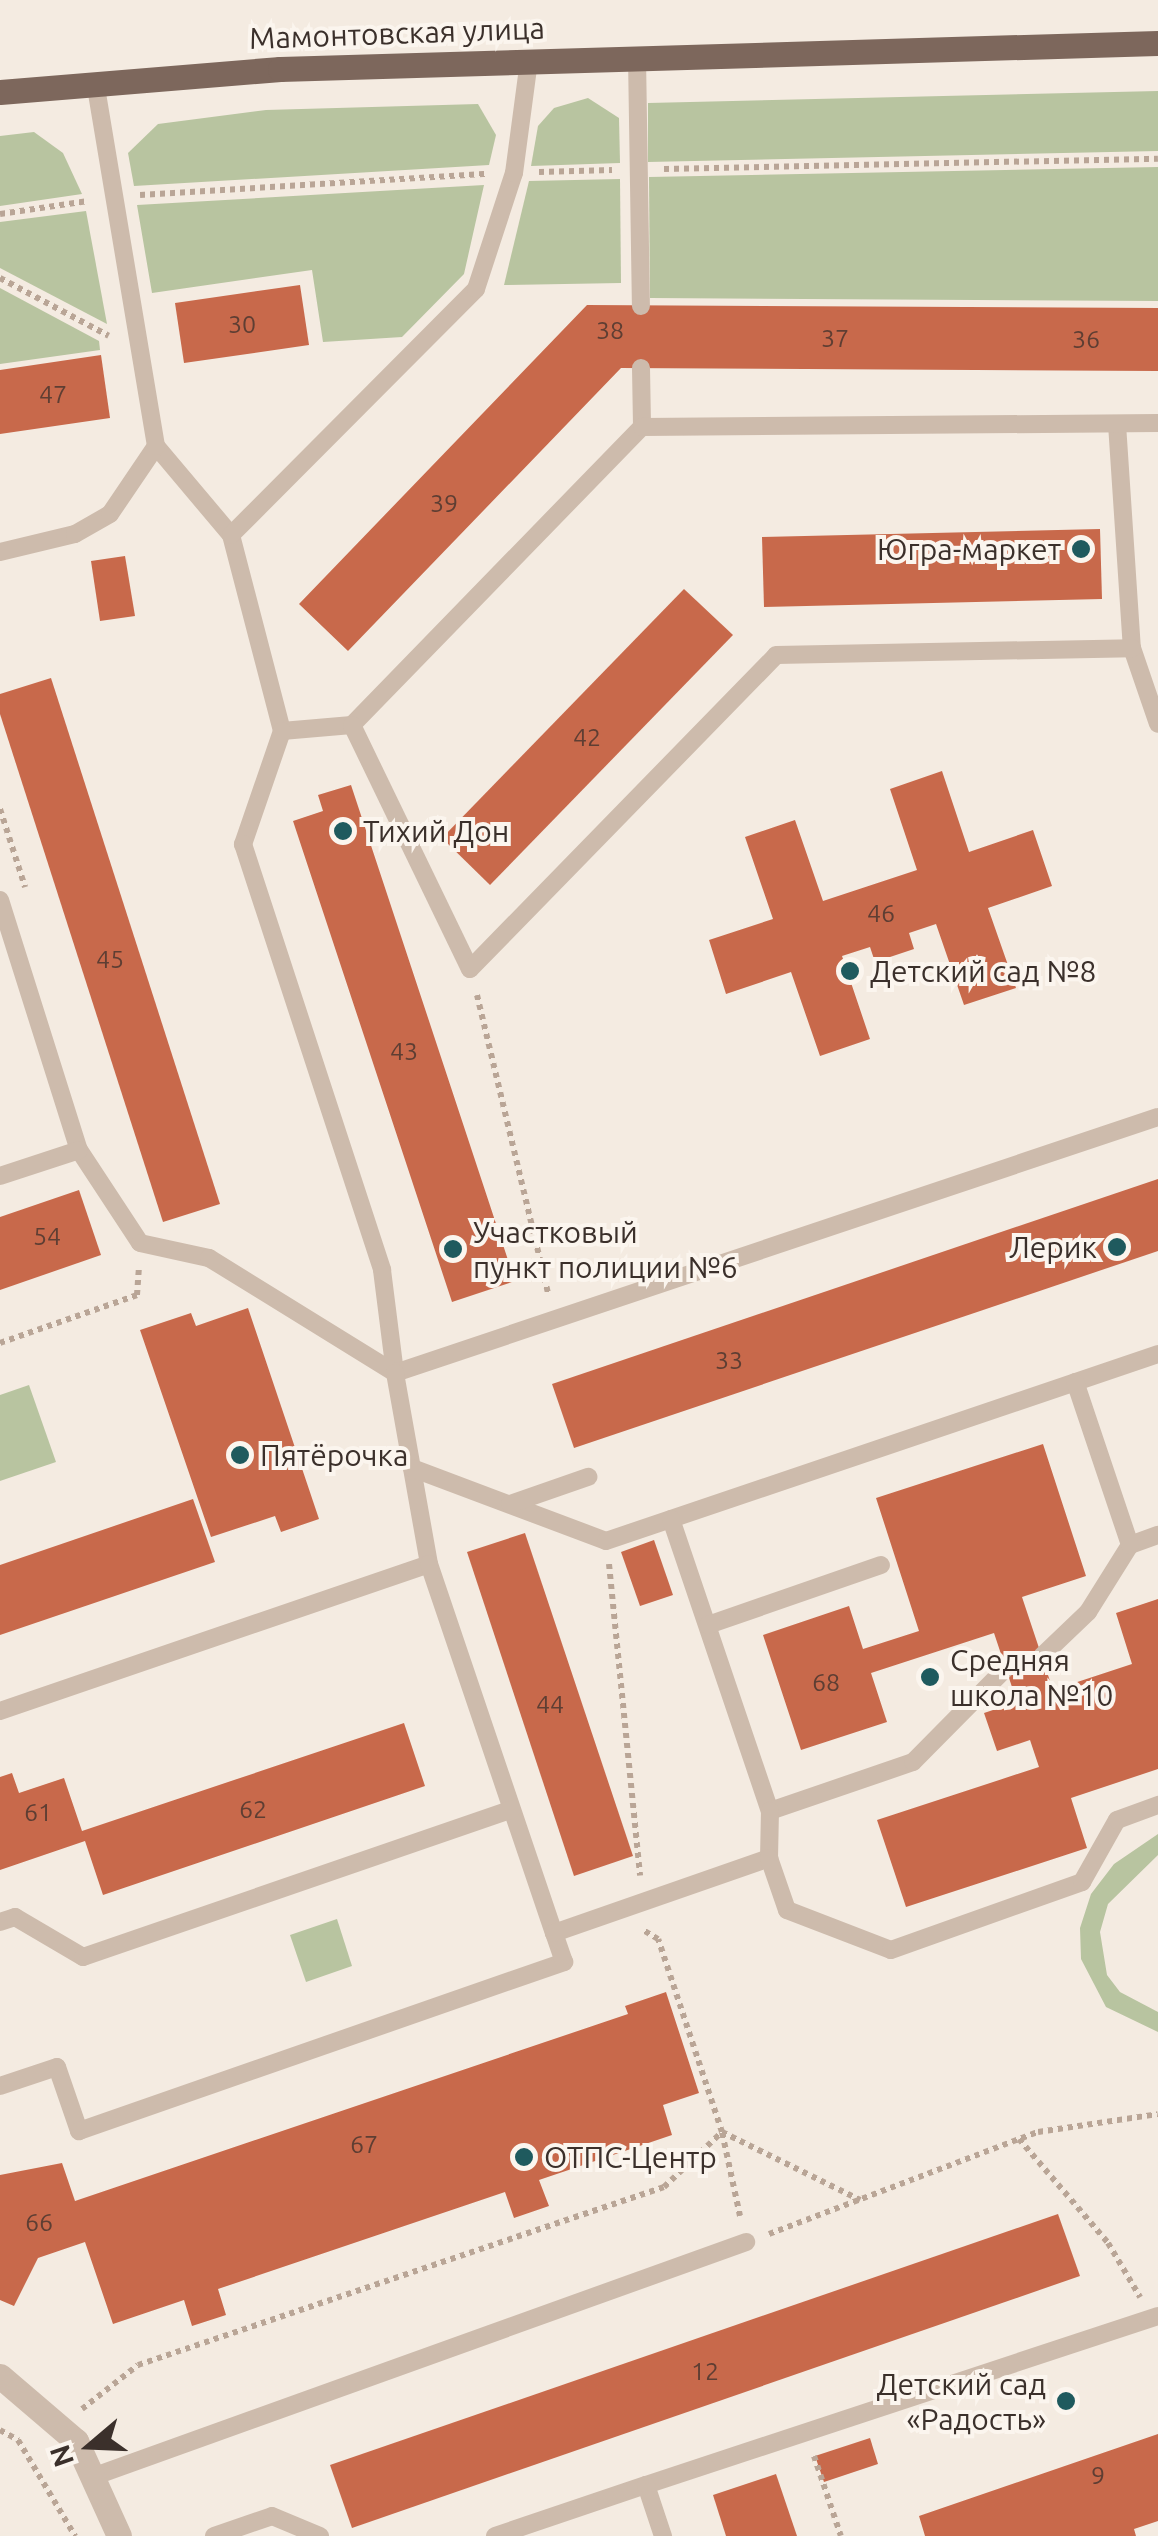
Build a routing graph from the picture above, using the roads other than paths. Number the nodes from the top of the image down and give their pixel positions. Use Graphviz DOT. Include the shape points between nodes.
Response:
graph roads {
  1 [pos="1158,43"];
  2 [pos="638,57"];
  3 [pos="529,60"];
  4 [pos="95,82"];
  5 [pos="0,92"];
  6 [pos="640,306"];
  7 [pos="641,368"];
  8 [pos="1117,424"];
  9 [pos="1158,424"];
  10 [pos="642,427"];
  11 [pos="156,446"];
  12 [pos="231,535"];
  13 [pos="0,552"];
  14 [pos="1132,648"];
  15 [pos="1158,724"];
  16 [pos="352,725"];
  17 [pos="282,730"];
  18 [pos="0,900"];
  19 [pos="1158,1117"];
  20 [pos="79,1150"];
  21 [pos="0,1176"];
  22 [pos="1158,1354"];
  23 [pos="394,1372"];
  24 [pos="1075,1382"];
  25 [pos="412,1468"];
  26 [pos="588,1477"];
  27 [pos="510,1504"];
  28 [pos="670,1519"];
  29 [pos="1158,1535"];
  30 [pos="1130,1545"];
  31 [pos="430,1564"];
  32 [pos="882,1565"];
  33 [pos="708,1625"];
  34 [pos="1042,1656"];
  35 [pos="1006,1668"];
  36 [pos="0,1710"];
  37 [pos="1158,1805"];
  38 [pos="511,1810"];
  39 [pos="770,1810"];
  40 [pos="768,1858"];
  41 [pos="0,1922"];
  42 [pos="554,1933"];
  43 [pos="0,2086"];
  44 [pos="746,2242"];
  45 [pos="1154,2315"];
  46 [pos="0,2376"];
  47 [pos="95,2476"];
  48 [pos="646,2485"];
  49 [pos="119,2536"];
  50 [pos="214,2536"];
  51 [pos="320,2536"];
  52 [pos="495,2536"];
  53 [pos="663,2536"];
  1 -- 2 [label="main road, Мамонтовская улица"];
  2 -- 3 [label="main road, Мамонтовская улица"];
  2 -- 6 [label="lane"];
  3 -- 4 [label="main road, Мамонтовская улица"];
  3 -- 12 [label="lane" via="514,173 476,290"];
  4 -- 5 [label="main road, Мамонтовская улица"];
  4 -- 11 [label="lane"];
  7 -- 10 [label="lane"];
  8 -- 9 [label="lane"];
  8 -- 10 [label="lane"];
  8 -- 14 [label="lane"];
  10 -- 16 [label="lane"];
  11 -- 12 [label="lane"];
  11 -- 13 [label="lane" via="110,514 75,534"];
  12 -- 17 [label="lane"];
  14 -- 15 [label="lane"];
  14 -- 16 [label="lane" via="776,656 470,969"];
  16 -- 17 [label="lane"];
  17 -- 23 [label="lane" via="243,844 382,1270"];
  18 -- 20 [label="lane"];
  19 -- 23 [label="lane"];
  20 -- 21 [label="lane"];
  20 -- 23 [label="lane" via="140,1243 209,1258"];
  22 -- 24 [label="lane"];
  23 -- 25 [label="lane"];
  24 -- 28 [label="lane"];
  24 -- 30 [label="lane"];
  25 -- 27 [label="lane"];
  25 -- 31 [label="lane"];
  26 -- 27 [label="lane"];
  27 -- 28 [label="lane" via="606,1541"];
  28 -- 33 [label="lane"];
  29 -- 30 [label="lane"];
  30 -- 34 [label="lane" via="1088,1612"];
  31 -- 36 [label="lane"];
  31 -- 38 [label="lane"];
  32 -- 33 [label="lane"];
  33 -- 39 [label="lane"];
  35 -- 39 [label="lane" via="913,1762"];
  37 -- 40 [label="lane" via="1117,1820 1082,1882 891,1950 787,1910"];
  38 -- 41 [label="lane" via="83,1957 15,1917"];
  38 -- 42 [label="lane"];
  39 -- 40 [label="lane"];
  40 -- 42 [label="lane"];
  42 -- 43 [label="lane" via="564,1962 79,2131 57,2067"];
  44 -- 47 [label="lane"];
  45 -- 48 [label="lane"];
  46 -- 47 [label="street" via="76,2442"];
  47 -- 49 [label="street"];
  48 -- 52 [label="lane"];
  48 -- 53 [label="lane"];
  50 -- 51 [label="lane" via="272,2516"];
}
